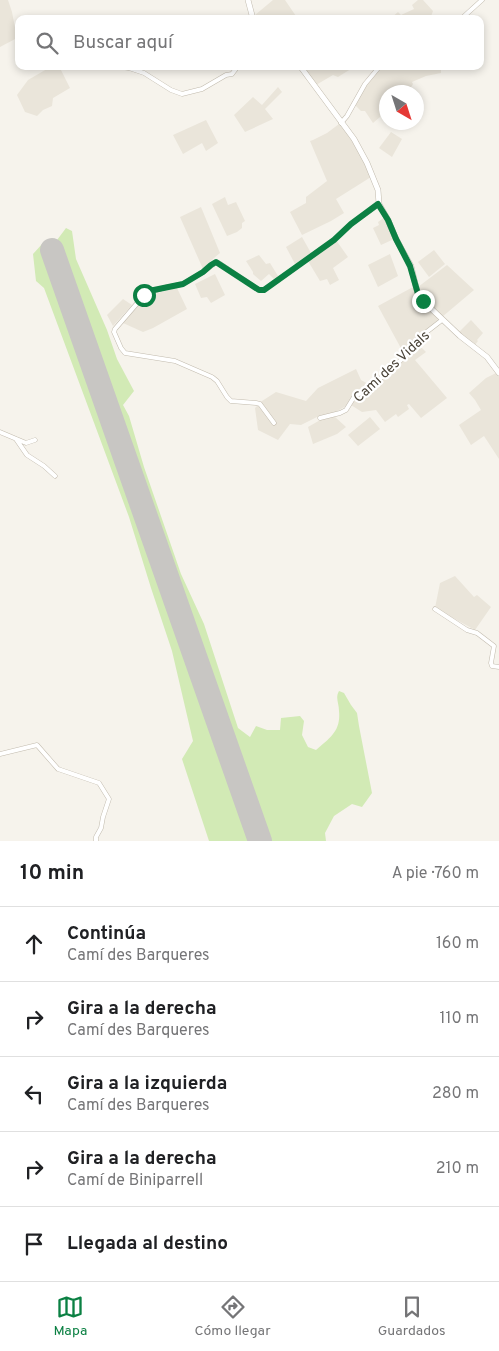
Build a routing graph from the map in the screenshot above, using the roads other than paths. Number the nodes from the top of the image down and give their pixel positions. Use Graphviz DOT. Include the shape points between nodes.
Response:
graph roads {
  1 [pos="248,0"];
  2 [pos="482,0"];
  3 [pos="252,15"];
  4 [pos="465,15"];
  5 [pos="135,70"];
  6 [pos="235,70"];
  7 [pos="303,70"];
  8 [pos="377,70"];
  9 [pos="341,122"];
  10 [pos="378,204"];
  11 [pos="442,320"];
  12 [pos="499,373"];
  13 [pos="320,418"];
  14 [pos="274,423"];
  15 [pos="0,432"];
  16 [pos="16,439"];
  17 [pos="24,450"];
  18 [pos="55,476"];
  19 [pos="435,609"];
  20 [pos="499,667"];
  21 [pos="0,754"];
  22 [pos="96,841"];
  1 -- 3 [label="street"];
  2 -- 4 [label="street"];
  5 -- 6 [label="street" via="182,94 202,89"];
  7 -- 9 [label="street"];
  8 -- 9 [label="street"];
  9 -- 10 [label="street" via="368,164 378,190"];
  10 -- 11 [label="street" via="410,266 418,294"];
  10 -- 14 [label="street" via="264,290 214,263 183,284 146,293 115,328 124,352 175,361 212,377 228,400 260,404"];
  11 -- 12 [label="street" via="487,357"];
  11 -- 13 [label="street, Camí des Vidals" via="415,341 401,360 354,397 346,410"];
  15 -- 16 [label="street"];
  16 -- 17 [label="street"];
  16 -- 17 [label="street" via="26,443 35,440"];
  17 -- 18 [label="street"];
  19 -- 20 [label="street" via="488,640 494,646 492,666"];
  21 -- 22 [label="street" via="34,744 58,769 100,784 109,799"];
}
